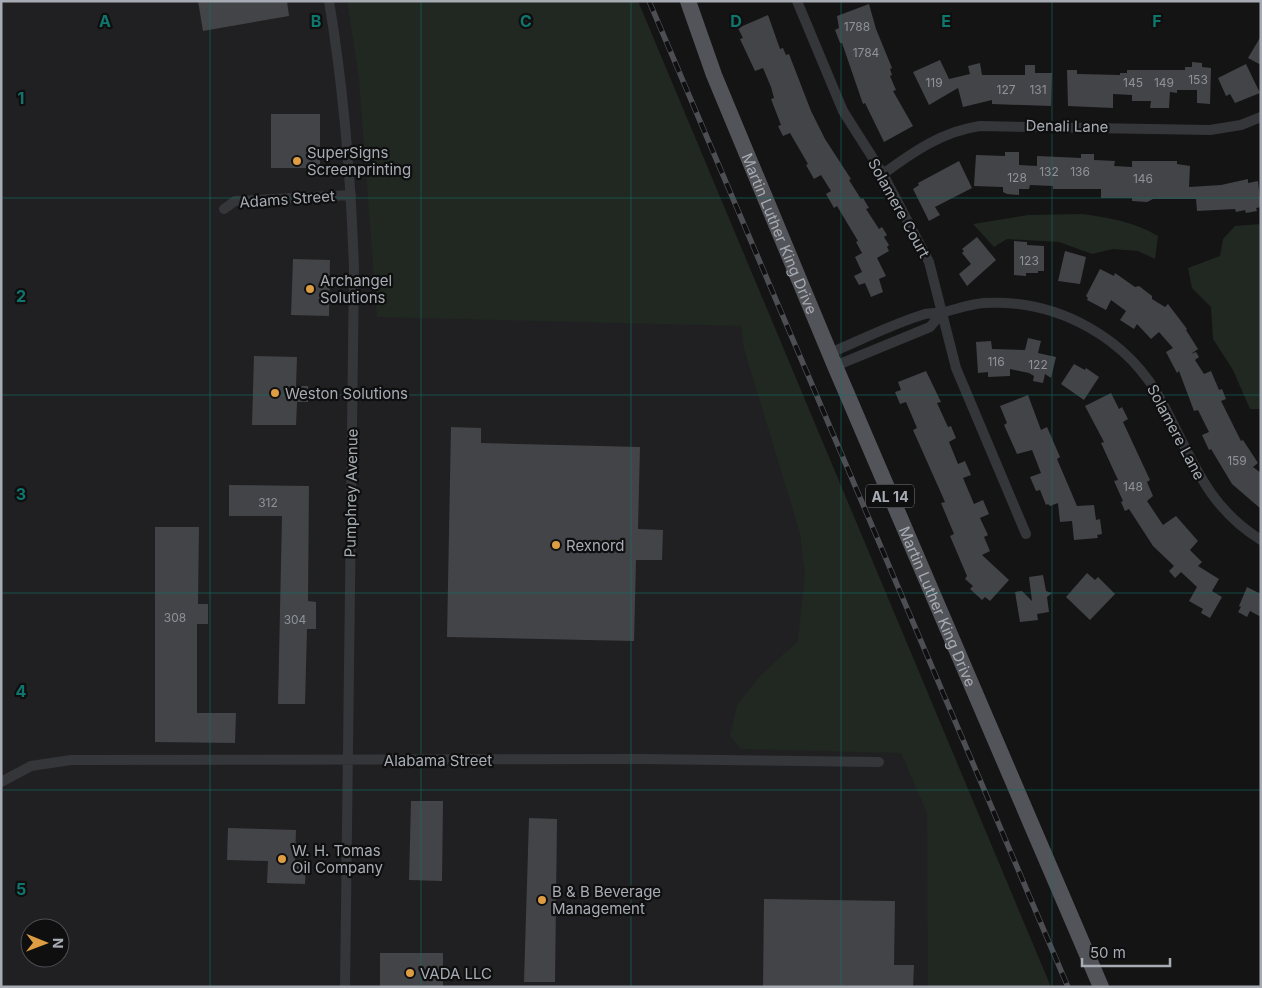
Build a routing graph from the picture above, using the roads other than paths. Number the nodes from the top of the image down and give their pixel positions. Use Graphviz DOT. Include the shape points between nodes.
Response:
graph roads {
  1 [pos="329,1"];
  2 [pos="688,1"];
  3 [pos="797,1"];
  4 [pos="1261,117"];
  5 [pos="883,174"];
  6 [pos="351,195"];
  7 [pos="224,209"];
  8 [pos="944,312"];
  9 [pos="832,359"];
  10 [pos="1026,534"];
  11 [pos="1261,540"];
  12 [pos="347,759"];
  13 [pos="879,762"];
  14 [pos="1,782"];
  15 [pos="345,987"];
  16 [pos="1101,987"];
  1 -- 6 [label="street, Pumphrey Avenue" via="337,48"];
  2 -- 9 [label="main road, Martin Luther King Drive / AL 14" via="714,75"];
  3 -- 5 [label="street, Solamere Court" via="843,111"];
  4 -- 5 [label="street, Denali Lane" via="1241,125 1210,130 1025,125 959,129 942,136"];
  5 -- 8 [label="street, Solamere Court" via="929,262"];
  6 -- 7 [label="street, Adams Street" via="235,201"];
  6 -- 12 [label="street, Pumphrey Avenue" via="354,270"];
  8 -- 9 [label="street, Solamere Lane" via="926,314"];
  8 -- 10 [label="street, Solamere Court" via="956,368"];
  8 -- 11 [label="street, Solamere Lane" via="983,304 1021,305 1069,318 1096,331 1125,354 1156,392 1214,499 1228,515"];
  9 -- 16 [label="main road, Martin Luther King Drive / AL 14"];
  12 -- 13 [label="street, Alabama Street"];
  12 -- 14 [label="street, Alabama Street" via="70,760 31,766"];
  12 -- 15 [label="street, Pumphrey Avenue"];
}
